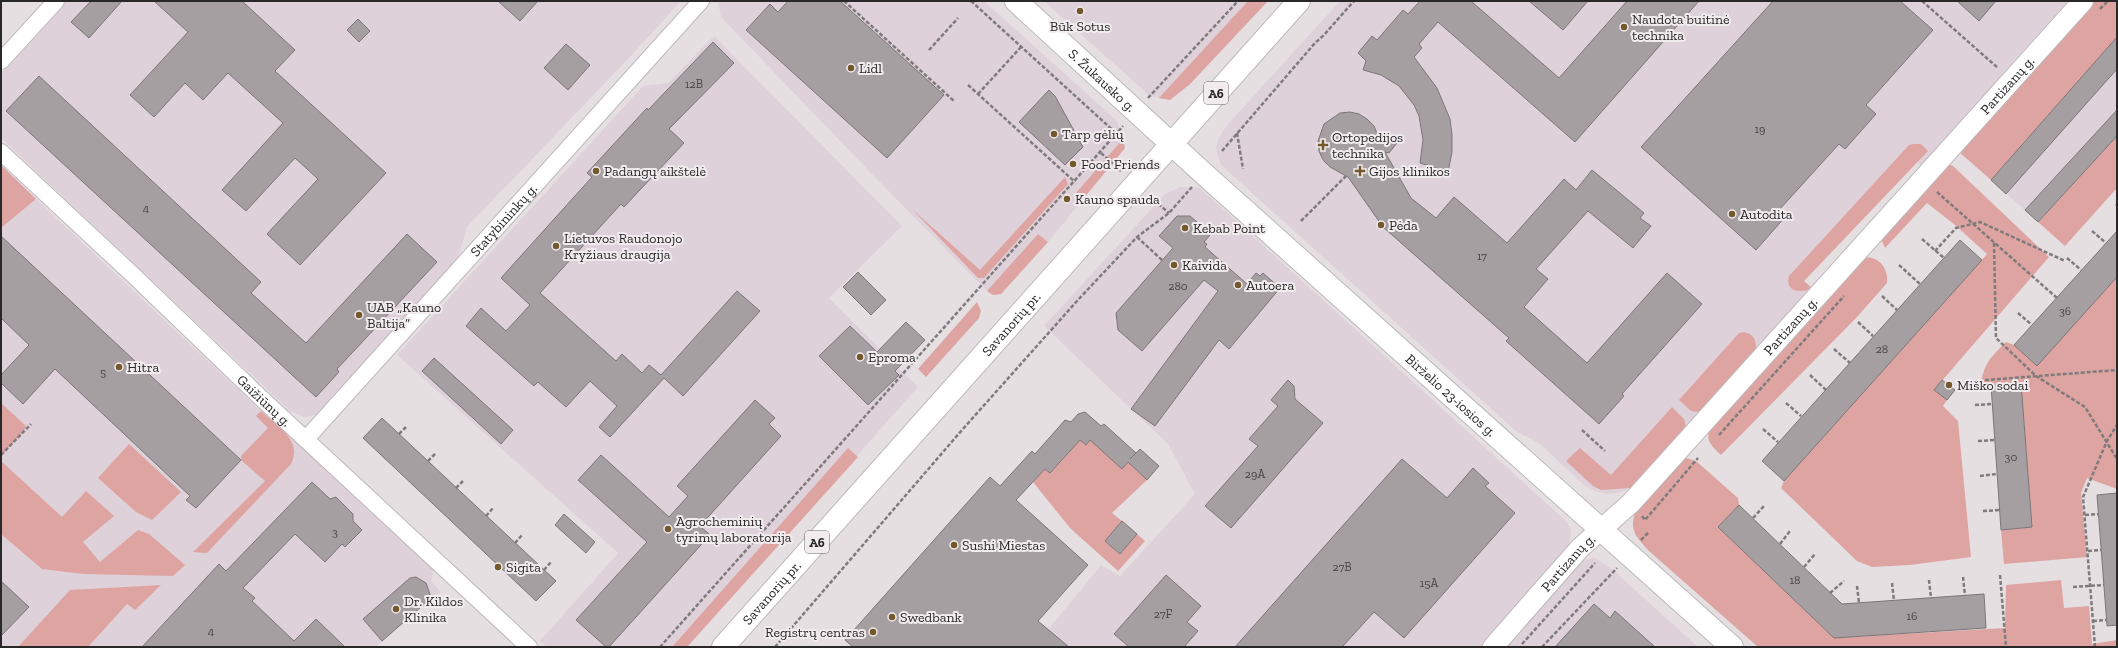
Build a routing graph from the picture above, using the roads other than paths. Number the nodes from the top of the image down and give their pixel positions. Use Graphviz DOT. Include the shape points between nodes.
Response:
graph roads {
  1 [pos="56,1"];
  2 [pos="701,1"];
  3 [pos="1016,1"];
  4 [pos="1299,1"];
  5 [pos="2083,1"];
  6 [pos="1,61"];
  7 [pos="1171,143"];
  8 [pos="1,152"];
  9 [pos="306,439"];
  10 [pos="1601,529"];
  11 [pos="529,647"];
  12 [pos="723,647"];
  13 [pos="1493,647"];
  14 [pos="1732,647"];
  1 -- 6 [label="street"];
  2 -- 9 [label="street, Statybininkų g."];
  3 -- 7 [label="main road, S. Žukausko g."];
  4 -- 7 [label="main road, Savanorių pr. / A6"];
  5 -- 10 [label="street, Partizanų g." via="1636,497"];
  7 -- 10 [label="main road, Birželio 23-iosios g."];
  7 -- 12 [label="main road, Savanorių pr. / A6"];
  8 -- 9 [label="street, Gaižiūnų g."];
  9 -- 11 [label="street, Gaižiūnų g."];
  10 -- 13 [label="street, Partizanų g." via="1580,548"];
  10 -- 14 [label="main road, Birželio 23-iosios g."];
}
